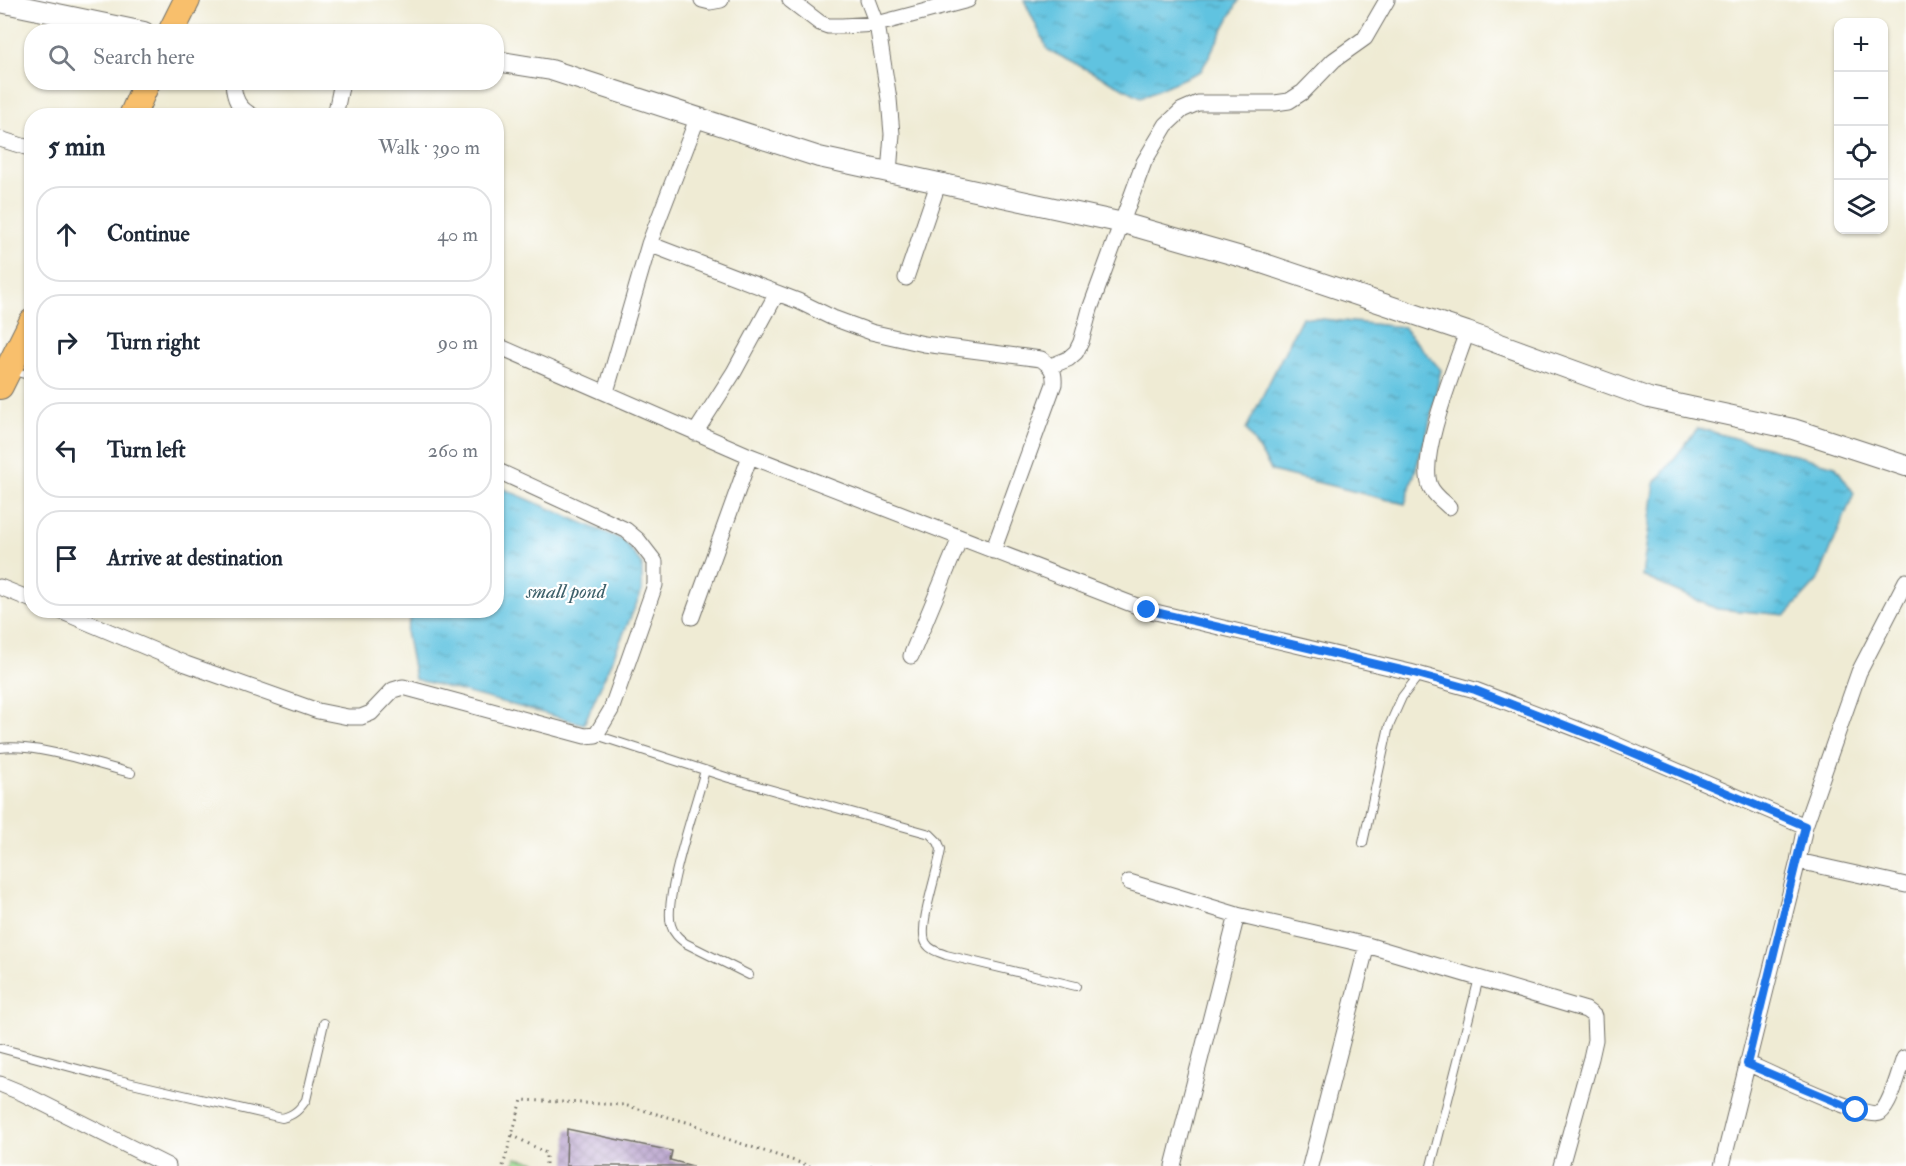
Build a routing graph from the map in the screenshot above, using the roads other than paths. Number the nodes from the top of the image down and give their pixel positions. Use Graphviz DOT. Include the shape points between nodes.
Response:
graph roads {
  1 [pos="187,0"];
  2 [pos="702,0"];
  3 [pos="721,0"];
  4 [pos="790,0"];
  5 [pos="868,0"];
  6 [pos="968,0"];
  7 [pos="1387,0"];
  8 [pos="3,2"];
  9 [pos="106,24"];
  10 [pos="175,24"];
  11 [pos="877,24"];
  12 [pos="504,62"];
  13 [pos="143,90"];
  14 [pos="234,90"];
  15 [pos="340,90"];
  16 [pos="136,108"];
  17 [pos="241,108"];
  18 [pos="336,108"];
  19 [pos="697,119"];
  20 [pos="0,139"];
  21 [pos="24,146"];
  22 [pos="889,173"];
  23 [pos="938,184"];
  24 [pos="1122,223"];
  25 [pos="649,243"];
  26 [pos="906,278"];
  27 [pos="777,292"];
  28 [pos="1467,333"];
  29 [pos="24,345"];
  30 [pos="504,348"];
  31 [pos="1051,366"];
  32 [pos="13,377"];
  33 [pos="606,392"];
  34 [pos="695,433"];
  35 [pos="750,456"];
  36 [pos="1906,466"];
  37 [pos="504,474"];
  38 [pos="1449,507"];
  39 [pos="960,538"];
  40 [pos="993,551"];
  41 [pos="1906,582"];
  42 [pos="0,587"];
  43 [pos="24,597"];
  44 [pos="692,617"];
  45 [pos="77,618"];
  46 [pos="911,656"];
  47 [pos="1419,675"];
  48 [pos="596,735"];
  49 [pos="0,748"];
  50 [pos="705,770"];
  51 [pos="131,773"];
  52 [pos="1805,826"];
  53 [pos="1363,843"];
  54 [pos="1798,861"];
  55 [pos="1129,882"];
  56 [pos="1906,885"];
  57 [pos="1237,915"];
  58 [pos="1367,945"];
  59 [pos="749,975"];
  60 [pos="1479,978"];
  61 [pos="1076,986"];
  62 [pos="324,1023"];
  63 [pos="0,1048"];
  64 [pos="1904,1058"];
  65 [pos="1747,1064"];
  66 [pos="0,1084"];
  67 [pos="168,1166"];
  68 [pos="1173,1166"];
  69 [pos="1310,1166"];
  70 [pos="1431,1166"];
  71 [pos="1561,1166"];
  72 [pos="1722,1166"];
  1 -- 10 [label="main road"];
  2 -- 3 [label="street"];
  4 -- 11 [label="street" via="828,26"];
  5 -- 11 [label="street"];
  6 -- 11 [label="street"];
  7 -- 24 [label="street" via="1365,38 1289,101 1198,103 1182,110 1166,125 1144,162"];
  8 -- 9 [label="street"];
  11 -- 22 [label="street" via="892,134"];
  12 -- 19 [label="street" via="551,70"];
  13 -- 16 [label="main road"];
  14 -- 17 [label="street"];
  15 -- 18 [label="street"];
  19 -- 22 [label="street" via="819,158"];
  19 -- 25 [label="street"];
  20 -- 21 [label="street"];
  22 -- 23 [label="street"];
  23 -- 24 [label="street"];
  23 -- 26 [label="street"];
  24 -- 28 [label="street" via="1259,262"];
  24 -- 31 [label="street" via="1081,342 1068,359"];
  25 -- 27 [label="street"];
  25 -- 33 [label="street"];
  27 -- 31 [label="street" via="871,332 924,344 1041,359"];
  27 -- 34 [label="street" via="734,372"];
  28 -- 36 [label="street" via="1648,398 1793,429"];
  28 -- 38 [label="street" via="1441,408 1428,471 1434,492"];
  29 -- 32 [label="main road"];
  30 -- 33 [label="street"];
  31 -- 40 [label="street" via="1054,384"];
  33 -- 34 [label="street"];
  34 -- 35 [label="street"];
  35 -- 39 [label="street"];
  35 -- 44 [label="street"];
  37 -- 48 [label="street" via="626,530 655,562 655,585 611,710"];
  39 -- 40 [label="street"];
  39 -- 46 [label="street"];
  40 -- 47 [label="street" via="1147,610"];
  41 -- 52 [label="street" via="1860,672"];
  42 -- 43 [label="street"];
  45 -- 48 [label="street" via="186,664 318,711 361,717 371,713 393,690 403,687 585,736"];
  47 -- 52 [label="street" via="1475,690 1592,735"];
  47 -- 53 [label="lane" via="1402,697 1389,726"];
  48 -- 50 [label="lane"];
  49 -- 51 [label="lane" via="32,748"];
  50 -- 59 [label="lane" via="672,891 671,924 676,936 685,943"];
  50 -- 61 [label="lane" via="930,834 941,849 924,924 927,944 946,955"];
  52 -- 54 [label="street"];
  54 -- 56 [label="street"];
  54 -- 65 [label="street"];
  55 -- 57 [label="street"];
  57 -- 58 [label="street"];
  57 -- 68 [label="street"];
  58 -- 60 [label="street"];
  58 -- 69 [label="street"];
  60 -- 70 [label="lane"];
  60 -- 71 [label="street" via="1586,1010 1594,1016 1595,1040"];
  62 -- 63 [label="lane" via="306,1100 291,1116 282,1118"];
  64 -- 65 [label="street" via="1887,1105 1875,1115"];
  65 -- 72 [label="street"];
  66 -- 67 [label="street"];
}
